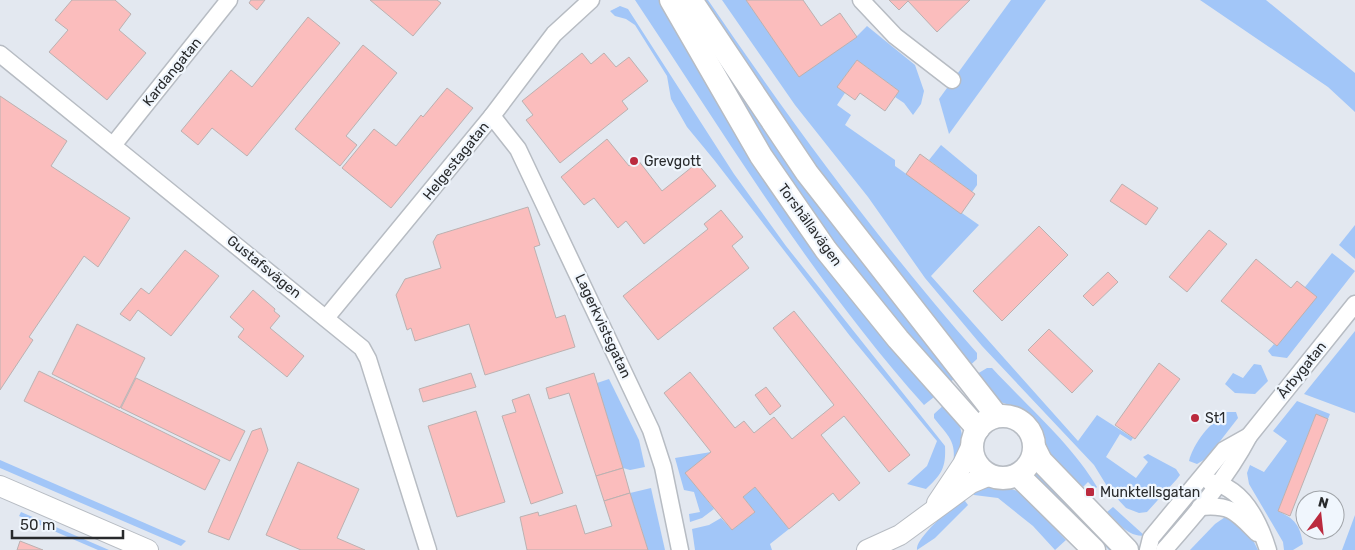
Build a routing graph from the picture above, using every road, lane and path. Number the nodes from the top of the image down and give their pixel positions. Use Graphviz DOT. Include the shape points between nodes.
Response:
graph roads {
  1 [pos="229,0"];
  2 [pos="671,0"];
  3 [pos="691,0"];
  4 [pos="860,0"];
  5 [pos="591,2"];
  6 [pos="0,54"];
  7 [pos="952,80"];
  8 [pos="492,116"];
  9 [pos="114,144"];
  10 [pos="1355,304"];
  11 [pos="326,318"];
  12 [pos="997,416"];
  13 [pos="1248,436"];
  14 [pos="975,437"];
  15 [pos="1035,449"];
  16 [pos="990,475"];
  17 [pos="1018,475"];
  18 [pos="1199,480"];
  19 [pos="1220,483"];
  20 [pos="0,486"];
  21 [pos="1200,507"];
  22 [pos="929,514"];
  23 [pos="1267,546"];
  24 [pos="148,550"];
  25 [pos="428,550"];
  26 [pos="680,550"];
  27 [pos="867,550"];
  28 [pos="1094,550"];
  29 [pos="1127,550"];
  30 [pos="1148,550"];
  31 [pos="1164,550"];
  1 -- 9 [label="street, Kardangatan"];
  2 -- 14 [label="main road, Torshällavägen" via="761,156 826,250"];
  3 -- 12 [label="main road, Torshällavägen" via="806,174"];
  4 -- 7 [label="street" via="895,36"];
  5 -- 8 [label="street, Helgestagatan" via="554,34"];
  6 -- 9 [label="street, Gustafsvägen"];
  8 -- 11 [label="street, Helgestagatan"];
  8 -- 26 [label="street, Lagerkvistsgatan" via="518,149 651,430 663,468"];
  9 -- 11 [label="street, Gustafsvägen"];
  10 -- 13 [label="street, Årbygatan"];
  11 -- 25 [label="street, Gustafsvägen" via="362,348 368,359"];
  12 -- 14 [label="main road" via="988,420"];
  12 -- 15 [label="main road" via="1012,417 1022,422 1031,431"];
  13 -- 18 [label="street, Årbygatan" via="1224,450"];
  13 -- 19 [label="street, Årbygatan"];
  14 -- 16 [label="main road" via="976,463"];
  14 -- 22 [label="street" via="963,464"];
  15 -- 17 [label="main road" via="1029,466"];
  15 -- 29 [label="main road" via="1042,461"];
  16 -- 17 [label="main road" via="1001,478"];
  16 -- 22 [label="street" via="976,480"];
  17 -- 28 [label="main road"];
  18 -- 19 [label="street"];
  18 -- 30 [label="street, Årbygatan" via="1151,538"];
  19 -- 21 [label="street, Årbygatan"];
  19 -- 23 [label="street" via="1240,496 1255,518"];
  20 -- 24 [label="street"];
  21 -- 23 [label="street" via="1218,505 1228,508"];
  21 -- 31 [label="street, Årbygatan"];
  22 -- 27 [label="street" via="900,535"];
}
